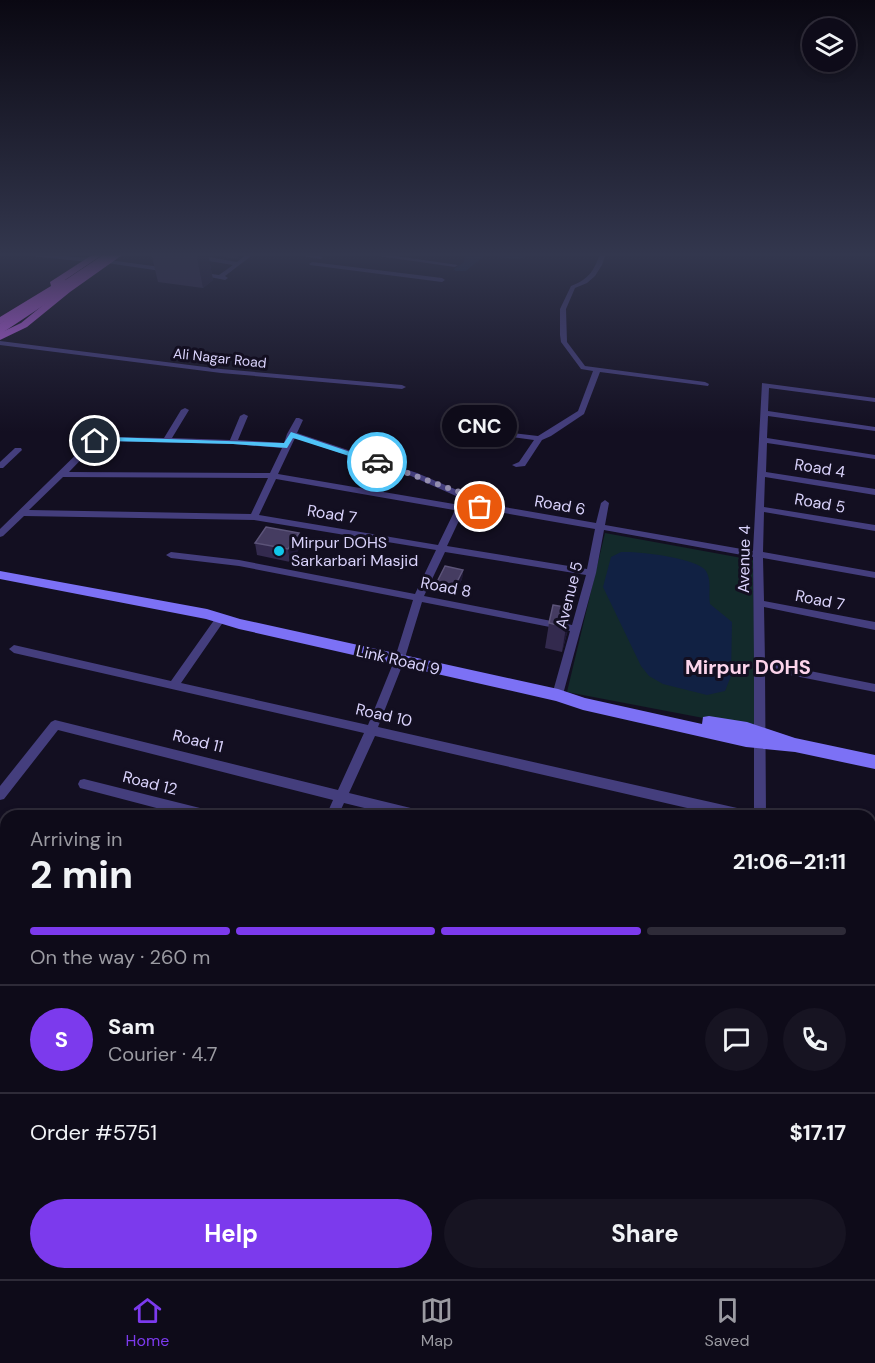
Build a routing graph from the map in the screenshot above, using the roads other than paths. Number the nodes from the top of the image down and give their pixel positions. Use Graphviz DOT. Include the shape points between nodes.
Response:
graph roads {
  1 [pos="16,313"];
  2 [pos="25,313"];
  3 [pos="40,313"];
  4 [pos="563,313"];
  5 [pos="30,321"];
  6 [pos="0,322"];
  7 [pos="0,329"];
  8 [pos="0,337"];
  9 [pos="0,343"];
  10 [pos="597,370"];
  11 [pos="705,384"];
  12 [pos="402,387"];
  13 [pos="875,400"];
  14 [pos="185,410"];
  15 [pos="764,413"];
  16 [pos="244,416"];
  17 [pos="299,420"];
  18 [pos="875,429"];
  19 [pos="449,433"];
  20 [pos="291,434"];
  21 [pos="539,438"];
  22 [pos="167,440"];
  23 [pos="763,440"];
  24 [pos="233,442"];
  25 [pos="287,446"];
  26 [pos="18,450"];
  27 [pos="875,457"];
  28 [pos="516,465"];
  29 [pos="0,466"];
  30 [pos="60,474"];
  31 [pos="761,474"];
  32 [pos="272,476"];
  33 [pos="875,492"];
  34 [pos="605,502"];
  35 [pos="487,507"];
  36 [pos="460,508"];
  37 [pos="760,509"];
  38 [pos="21,513"];
  39 [pos="254,517"];
  40 [pos="600,527"];
  41 [pos="875,528"];
  42 [pos="0,534"];
  43 [pos="442,548"];
  44 [pos="758,554"];
  45 [pos="171,555"];
  46 [pos="591,573"];
  47 [pos="0,575"];
  48 [pos="875,575"];
  49 [pos="0,583"];
  50 [pos="420,597"];
  51 [pos="759,603"];
  52 [pos="219,621"];
  53 [pos="875,626"];
  54 [pos="576,629"];
  55 [pos="14,650"];
  56 [pos="399,661"];
  57 [pos="758,665"];
  58 [pos="174,685"];
  59 [pos="875,688"];
  60 [pos="558,695"];
  61 [pos="372,729"];
  62 [pos="761,738"];
  63 [pos="875,762"];
  64 [pos="84,784"];
  65 [pos="341,794"];
  66 [pos="0,795"];
  67 [pos="185,810"];
  68 [pos="334,810"];
  69 [pos="398,810"];
  70 [pos="720,810"];
  71 [pos="760,810"];
  1 -- 6 [label="main road, bridge"];
  2 -- 7 [label="main road, bridge"];
  3 -- 5 [label="main road"];
  4 -- 10 [label="street" via="564,342 583,368"];
  5 -- 6 [label="main road" via="12,325"];
  5 -- 8 [label="main road"];
  9 -- 12 [label="street, Ali Nagar Road" via="221,371"];
  10 -- 11 [label="street"];
  10 -- 21 [label="street" via="581,412"];
  13 -- 15 [label="street, Avenue 4" via="765,386"];
  14 -- 22 [label="street"];
  15 -- 18 [label="street"];
  15 -- 23 [label="street, Avenue 4"];
  16 -- 24 [label="street"];
  17 -- 20 [label="street"];
  19 -- 21 [label="street"];
  20 -- 25 [label="street"];
  20 -- 35 [label="street" via="462,493"];
  21 -- 28 [label="street" via="522,464"];
  22 -- 24 [label="street"];
  22 -- 30 [label="street" via="95,441"];
  23 -- 27 [label="street"];
  23 -- 31 [label="street, Avenue 4"];
  24 -- 25 [label="street"];
  25 -- 32 [label="street"];
  26 -- 29 [label="street"];
  30 -- 32 [label="street, Road 6"];
  30 -- 38 [label="street"];
  31 -- 33 [label="street, Road 4"];
  31 -- 37 [label="street, Avenue 4"];
  32 -- 36 [label="street, Road 6"];
  32 -- 39 [label="street"];
  34 -- 40 [label="street, Avenue 5"];
  35 -- 36 [label="street, Road 6"];
  35 -- 40 [label="street, Road 6"];
  36 -- 43 [label="street"];
  37 -- 41 [label="street, Road 5"];
  37 -- 44 [label="street, Avenue 4"];
  38 -- 39 [label="street, Road 7"];
  38 -- 42 [label="street"];
  39 -- 43 [label="street, Road 7"];
  40 -- 44 [label="street, Road 6"];
  40 -- 46 [label="street, Avenue 5"];
  43 -- 46 [label="street, Road 7"];
  43 -- 50 [label="street"];
  44 -- 48 [label="street, Road 6"];
  44 -- 51 [label="street, Avenue 4"];
  45 -- 50 [label="street, Road 8" via="239,563"];
  46 -- 54 [label="street, Avenue 5"];
  47 -- 52 [label="main road, Link Road 9" via="103,593"];
  49 -- 52 [label="main road, Link Road 9"];
  50 -- 54 [label="street, Road 8"];
  50 -- 56 [label="street"];
  51 -- 53 [label="street, Road 7"];
  51 -- 57 [label="street, Avenue 4"];
  52 -- 56 [label="main road, Link Road 9"];
  52 -- 58 [label="street"];
  54 -- 60 [label="street, Avenue 5"];
  55 -- 58 [label="street, Road 10"];
  56 -- 60 [label="main road, Link Road 9"];
  56 -- 61 [label="street"];
  57 -- 59 [label="street"];
  57 -- 62 [label="street, Avenue 4"];
  58 -- 61 [label="street, Road 10"];
  60 -- 62 [label="main road, Link Road 9" via="583,704"];
  61 -- 65 [label="street"];
  61 -- 70 [label="street, Road 10"];
  62 -- 63 [label="main road, Link Road 9"];
  62 -- 71 [label="street, Avenue 4"];
  64 -- 67 [label="street, Road 12"];
  65 -- 66 [label="street, Road 11" via="55,725"];
  65 -- 68 [label="street"];
  65 -- 69 [label="street, Road 11"];
}
